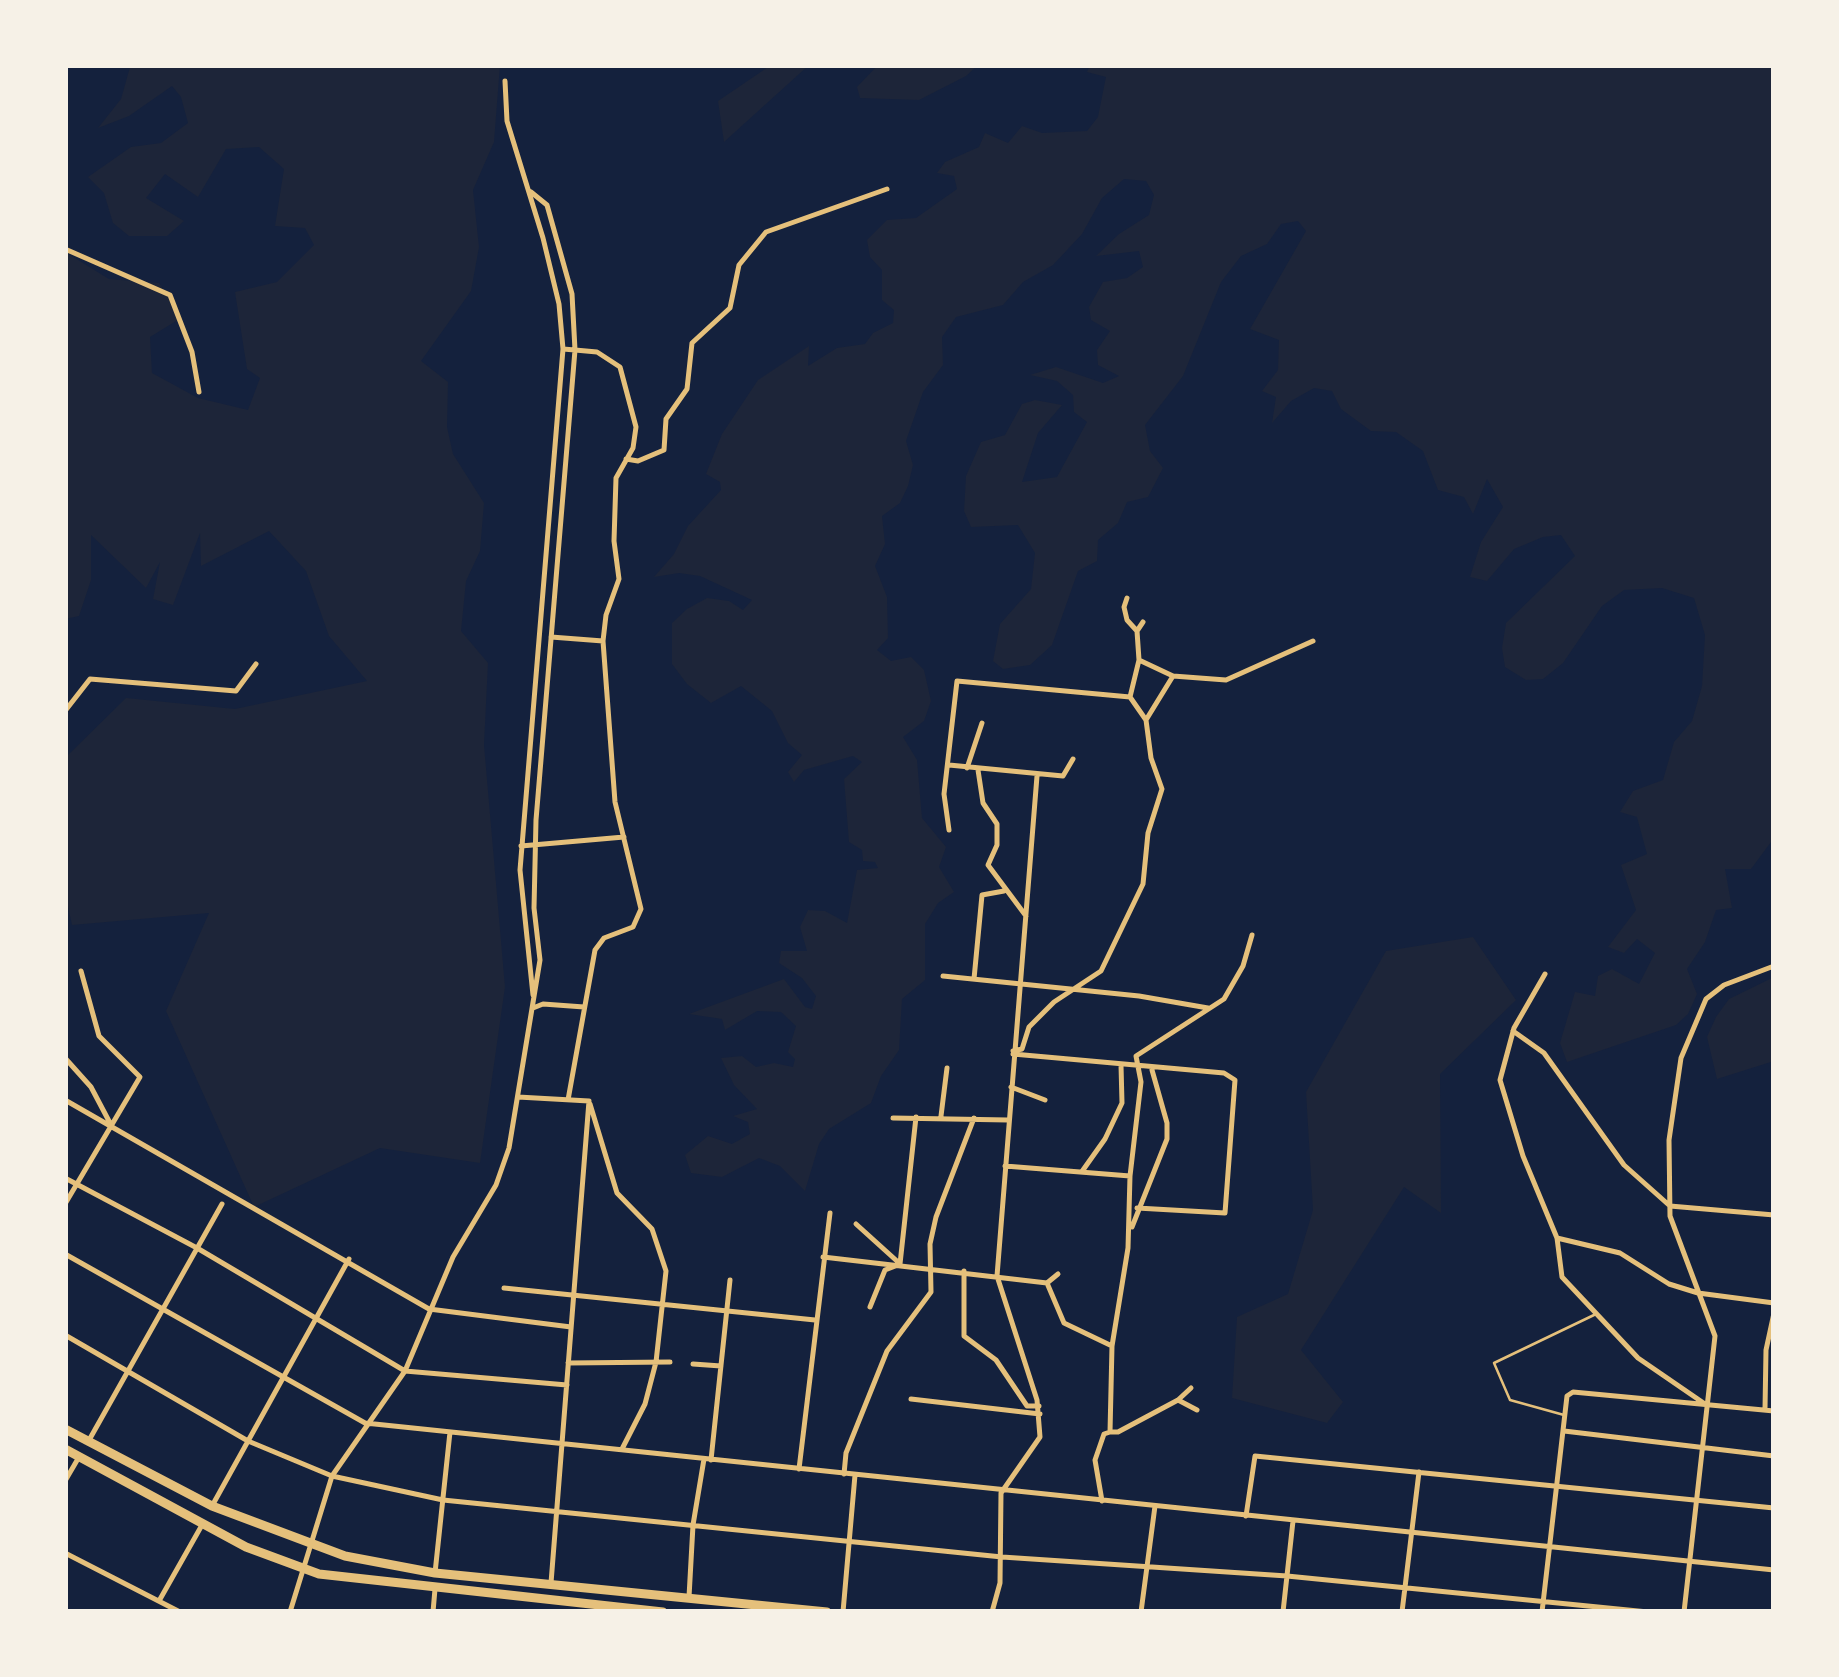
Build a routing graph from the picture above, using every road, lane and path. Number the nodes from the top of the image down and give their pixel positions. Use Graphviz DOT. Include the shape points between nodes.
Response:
graph roads {
  1 [pos="505,81"];
  2 [pos="886,190"];
  3 [pos="531,192"];
  4 [pos="65,249"];
  5 [pos="563,349"];
  6 [pos="575,350"];
  7 [pos="200,392"];
  8 [pos="626,459"];
  9 [pos="1127,598"];
  10 [pos="1143,622"];
  11 [pos="1138,631"];
  12 [pos="551,637"];
  13 [pos="603,641"];
  14 [pos="1313,641"];
  15 [pos="1139,660"];
  16 [pos="256,664"];
  17 [pos="1173,676"];
  18 [pos="1130,697"];
  19 [pos="65,711"];
  20 [pos="1146,720"];
  21 [pos="982,723"];
  22 [pos="1072,759"];
  23 [pos="949,765"];
  24 [pos="966,768"];
  25 [pos="978,770"];
  26 [pos="1037,776"];
  27 [pos="949,830"];
  28 [pos="624,837"];
  29 [pos="521,846"];
  30 [pos="536,846"];
  31 [pos="1004,891"];
  32 [pos="1026,916"];
  33 [pos="1252,935"];
  34 [pos="1774,966"];
  35 [pos="81,971"];
  36 [pos="1545,974"];
  37 [pos="943,976"];
  38 [pos="974,979"];
  39 [pos="1020,984"];
  40 [pos="1070,991"];
  41 [pos="585,1007"];
  42 [pos="533,1008"];
  43 [pos="1212,1008"];
  44 [pos="1513,1031"];
  45 [pos="1013,1052"];
  46 [pos="65,1058"];
  47 [pos="1122,1065"];
  48 [pos="947,1068"];
  49 [pos="1138,1068"];
  50 [pos="1152,1070"];
  51 [pos="1011,1087"];
  52 [pos="518,1097"];
  53 [pos="65,1100"];
  54 [pos="568,1100"];
  55 [pos="1045,1100"];
  56 [pos="589,1102"];
  57 [pos="941,1116"];
  58 [pos="916,1117"];
  59 [pos="893,1118"];
  60 [pos="974,1118"];
  61 [pos="1008,1120"];
  62 [pos="111,1126"];
  63 [pos="1005,1166"];
  64 [pos="1083,1170"];
  65 [pos="1130,1176"];
  66 [pos="65,1178"];
  67 [pos="77,1184"];
  68 [pos="65,1204"];
  69 [pos="222,1204"];
  70 [pos="1670,1206"];
  71 [pos="1138,1208"];
  72 [pos="830,1213"];
  73 [pos="1774,1215"];
  74 [pos="856,1224"];
  75 [pos="1129,1232"];
  76 [pos="1558,1238"];
  77 [pos="197,1248"];
  78 [pos="65,1254"];
  79 [pos="823,1258"];
  80 [pos="349,1259"];
  81 [pos="900,1264"];
  82 [pos="930,1266"];
  83 [pos="964,1270"];
  84 [pos="1058,1274"];
  85 [pos="997,1276"];
  86 [pos="730,1280"];
  87 [pos="1047,1283"];
  88 [pos="504,1288"];
  89 [pos="1698,1293"];
  90 [pos="574,1297"];
  91 [pos="664,1301"];
  92 [pos="1774,1302"];
  93 [pos="164,1306"];
  94 [pos="870,1306"];
  95 [pos="429,1308"];
  96 [pos="727,1310"];
  97 [pos="1598,1313"];
  98 [pos="1774,1313"];
  99 [pos="314,1320"];
  100 [pos="815,1320"];
  101 [pos="571,1326"];
  102 [pos="65,1335"];
  103 [pos="1112,1346"];
  104 [pos="656,1362"];
  105 [pos="670,1362"];
  106 [pos="568,1363"];
  107 [pos="692,1364"];
  108 [pos="721,1366"];
  109 [pos="129,1369"];
  110 [pos="404,1371"];
  111 [pos="281,1380"];
  112 [pos="566,1385"];
  113 [pos="1190,1388"];
  114 [pos="911,1399"];
  115 [pos="1178,1400"];
  116 [pos="1705,1404"];
  117 [pos="1040,1410"];
  118 [pos="1197,1410"];
  119 [pos="1765,1410"];
  120 [pos="1774,1411"];
  121 [pos="1565,1415"];
  122 [pos="365,1424"];
  123 [pos="65,1429"];
  124 [pos="1564,1431"];
  125 [pos="450,1432"];
  126 [pos="1110,1432"];
  127 [pos="248,1441"];
  128 [pos="88,1442"];
  129 [pos="562,1444"];
  130 [pos="1700,1447"];
  131 [pos="65,1448"];
  132 [pos="621,1450"];
  133 [pos="79,1456"];
  134 [pos="1774,1456"];
  135 [pos="708,1459"];
  136 [pos="799,1469"];
  137 [pos="1419,1472"];
  138 [pos="844,1474"];
  139 [pos="854,1475"];
  140 [pos="332,1476"];
  141 [pos="65,1481"];
  142 [pos="1556,1487"];
  143 [pos="1001,1493"];
  144 [pos="443,1500"];
  145 [pos="1696,1500"];
  146 [pos="1102,1501"];
  147 [pos="212,1506"];
  148 [pos="1154,1506"];
  149 [pos="1774,1508"];
  150 [pos="556,1512"];
  151 [pos="1246,1516"];
  152 [pos="1294,1521"];
  153 [pos="202,1524"];
  154 [pos="693,1526"];
  155 [pos="1411,1533"];
  156 [pos="849,1541"];
  157 [pos="310,1546"];
  158 [pos="1550,1548"];
  159 [pos="65,1554"];
  160 [pos="1002,1557"];
  161 [pos="1690,1562"];
  162 [pos="1146,1568"];
  163 [pos="304,1569"];
  164 [pos="1774,1570"];
  165 [pos="435,1573"];
  166 [pos="1287,1576"];
  167 [pos="550,1583"];
  168 [pos="1404,1587"];
  169 [pos="435,1589"];
  170 [pos="689,1597"];
  171 [pos="159,1601"];
  172 [pos="1543,1602"];
  173 [pos="549,1606"];
  174 [pos="180,1612"];
  175 [pos="290,1612"];
  176 [pos="433,1612"];
  177 [pos="663,1612"];
  178 [pos="826,1612"];
  179 [pos="843,1612"];
  180 [pos="992,1612"];
  181 [pos="1140,1612"];
  182 [pos="1283,1612"];
  183 [pos="1402,1612"];
  184 [pos="1542,1612"];
  185 [pos="1648,1612"];
  186 [pos="1684,1612"];
  1 -- 3 [label="street" via="507,121"];
  2 -- 8 [label="street" via="766,232 739,265 730,308 692,343 687,390 666,419 664,450"];
  3 -- 5 [label="street" via="559,304"];
  3 -- 6 [label="street" via="547,204 562,251 576,319"];
  4 -- 7 [label="street" via="170,295"];
  5 -- 6 [label="street"];
  5 -- 29 [label="street"];
  6 -- 8 [label="street" via="597,352 620,366 636,428"];
  6 -- 12 [label="street"];
  8 -- 13 [label="street" via="616,478 619,579"];
  9 -- 11 [label="street" via="1126,620"];
  10 -- 11 [label="street"];
  11 -- 15 [label="street"];
  12 -- 13 [label="street"];
  12 -- 30 [label="street"];
  13 -- 28 [label="street" via="614,792"];
  14 -- 17 [label="street" via="1226,680"];
  15 -- 17 [label="street"];
  15 -- 18 [label="street"];
  16 -- 19 [label="street" via="236,691 90,679"];
  17 -- 20 [label="street"];
  18 -- 20 [label="street"];
  18 -- 23 [label="street" via="956,681"];
  20 -- 40 [label="street" via="1162,799 1148,833 1143,884 1101,972"];
  21 -- 24 [label="street"];
  22 -- 26 [label="street" via="1063,776"];
  23 -- 24 [label="street"];
  23 -- 27 [label="street"];
  24 -- 25 [label="street"];
  25 -- 26 [label="street"];
  25 -- 31 [label="street" via="983,803 998,824 988,865"];
  26 -- 32 [label="street"];
  28 -- 30 [label="street"];
  28 -- 41 [label="street" via="640,916 633,927 598,942"];
  29 -- 30 [label="street"];
  29 -- 42 [label="street"];
  30 -- 42 [label="street" via="540,960"];
  31 -- 32 [label="street"];
  31 -- 38 [label="street" via="982,894"];
  32 -- 39 [label="street"];
  33 -- 43 [label="street" via="1234,987"];
  34 -- 70 [label="street" via="1724,985 1694,1021 1681,1058 1670,1140"];
  35 -- 62 [label="street" via="99,1036 140,1077"];
  36 -- 44 [label="street"];
  37 -- 38 [label="street"];
  38 -- 39 [label="street"];
  39 -- 40 [label="street"];
  39 -- 45 [label="street"];
  40 -- 43 [label="street"];
  40 -- 45 [label="street" via="1037,1017 1022,1049"];
  41 -- 42 [label="street"];
  41 -- 54 [label="street"];
  42 -- 52 [label="street"];
  43 -- 49 [label="street" via="1136,1056"];
  44 -- 70 [label="street" via="1544,1054 1624,1165"];
  44 -- 76 [label="street" via="1500,1080"];
  45 -- 47 [label="street"];
  45 -- 51 [label="street"];
  46 -- 62 [label="street" via="91,1087"];
  47 -- 49 [label="street"];
  47 -- 64 [label="street" via="1122,1104"];
  48 -- 57 [label="street"];
  49 -- 50 [label="street"];
  49 -- 65 [label="street"];
  50 -- 71 [label="street" via="1167,1139"];
  50 -- 71 [label="street" via="1235,1080 1226,1214"];
  51 -- 55 [label="street"];
  51 -- 61 [label="street"];
  52 -- 54 [label="street"];
  52 -- 95 [label="street" via="496,1186"];
  53 -- 62 [label="street"];
  54 -- 56 [label="street"];
  56 -- 90 [label="street"];
  56 -- 91 [label="street" via="617,1193 652,1229 666,1271"];
  57 -- 58 [label="street"];
  57 -- 60 [label="street"];
  58 -- 59 [label="street"];
  58 -- 81 [label="street"];
  60 -- 61 [label="street"];
  60 -- 82 [label="street" via="936,1217"];
  61 -- 63 [label="street"];
  62 -- 67 [label="street"];
  62 -- 80 [label="street"];
  63 -- 64 [label="street"];
  63 -- 85 [label="street"];
  64 -- 65 [label="street"];
  65 -- 75 [label="street"];
  66 -- 67 [label="street"];
  67 -- 68 [label="street"];
  67 -- 77 [label="street"];
  69 -- 77 [label="street"];
  70 -- 73 [label="street"];
  70 -- 89 [label="street"];
  71 -- 75 [label="street"];
  72 -- 79 [label="street"];
  74 -- 81 [label="street"];
  75 -- 103 [label="street"];
  76 -- 89 [label="street" via="1620,1253 1669,1284"];
  76 -- 97 [label="street" via="1562,1277"];
  77 -- 93 [label="street"];
  77 -- 99 [label="street"];
  78 -- 93 [label="street"];
  79 -- 81 [label="street"];
  79 -- 100 [label="street"];
  80 -- 95 [label="street"];
  80 -- 99 [label="street"];
  81 -- 82 [label="street"];
  81 -- 94 [label="street" via="885,1270"];
  82 -- 83 [label="street"];
  82 -- 138 [label="street" via="931,1292 887,1351 846,1453"];
  83 -- 85 [label="street"];
  83 -- 117 [label="street" via="964,1336 996,1360 1027,1406"];
  84 -- 87 [label="street"];
  85 -- 87 [label="street"];
  85 -- 117 [label="street"];
  86 -- 96 [label="street"];
  87 -- 103 [label="street" via="1064,1323"];
  88 -- 90 [label="street"];
  89 -- 92 [label="street"];
  89 -- 116 [label="street" via="1714,1336"];
  90 -- 91 [label="street"];
  90 -- 101 [label="street"];
  91 -- 96 [label="street"];
  91 -- 104 [label="street"];
  93 -- 109 [label="street"];
  93 -- 111 [label="street"];
  95 -- 101 [label="street"];
  95 -- 110 [label="street"];
  96 -- 100 [label="street"];
  96 -- 108 [label="street"];
  97 -- 116 [label="street" via="1638,1358"];
  97 -- 121 [label="lane" via="1494,1364 1510,1400"];
  98 -- 119 [label="street"];
  99 -- 110 [label="street"];
  99 -- 111 [label="street"];
  100 -- 136 [label="street"];
  101 -- 106 [label="street"];
  102 -- 109 [label="street"];
  103 -- 126 [label="street"];
  104 -- 105 [label="street"];
  104 -- 106 [label="street"];
  104 -- 132 [label="street" via="645,1404"];
  106 -- 112 [label="street"];
  107 -- 108 [label="street"];
  108 -- 135 [label="street"];
  109 -- 127 [label="street"];
  109 -- 128 [label="street"];
  110 -- 112 [label="street"];
  110 -- 122 [label="street"];
  111 -- 122 [label="street"];
  111 -- 127 [label="street"];
  112 -- 129 [label="street"];
  113 -- 115 [label="street"];
  114 -- 117 [label="street"];
  115 -- 118 [label="street"];
  115 -- 126 [label="street"];
  116 -- 119 [label="street"];
  116 -- 121 [label="street" via="1573,1392"];
  116 -- 130 [label="street"];
  117 -- 143 [label="street" via="1040,1437"];
  119 -- 120 [label="street"];
  121 -- 124 [label="street"];
  122 -- 125 [label="street"];
  122 -- 140 [label="street"];
  123 -- 128 [label="main road"];
  124 -- 130 [label="street"];
  124 -- 142 [label="street"];
  125 -- 129 [label="street"];
  125 -- 144 [label="street"];
  126 -- 146 [label="street" via="1094,1460"];
  127 -- 140 [label="street"];
  127 -- 147 [label="street"];
  128 -- 147 [label="main road"];
  129 -- 132 [label="street"];
  129 -- 150 [label="street"];
  130 -- 134 [label="street"];
  130 -- 145 [label="street"];
  131 -- 133 [label="main road"];
  132 -- 135 [label="street"];
  133 -- 141 [label="street"];
  133 -- 153 [label="main road"];
  135 -- 136 [label="street"];
  135 -- 154 [label="street"];
  136 -- 138 [label="street"];
  137 -- 142 [label="street"];
  137 -- 151 [label="street" via="1255,1456"];
  137 -- 155 [label="street"];
  138 -- 139 [label="street"];
  139 -- 143 [label="street"];
  139 -- 156 [label="street"];
  140 -- 144 [label="street"];
  140 -- 157 [label="street"];
  142 -- 145 [label="street"];
  142 -- 158 [label="street"];
  143 -- 146 [label="street"];
  143 -- 160 [label="street"];
  144 -- 150 [label="street"];
  144 -- 165 [label="street"];
  145 -- 149 [label="street"];
  145 -- 161 [label="street"];
  146 -- 148 [label="street"];
  147 -- 157 [label="main road"];
  148 -- 151 [label="street"];
  148 -- 162 [label="street"];
  150 -- 154 [label="street"];
  150 -- 167 [label="street"];
  151 -- 152 [label="street"];
  152 -- 155 [label="street"];
  152 -- 166 [label="street"];
  153 -- 163 [label="main road"];
  153 -- 171 [label="street"];
  154 -- 156 [label="street"];
  154 -- 170 [label="street"];
  155 -- 158 [label="street"];
  155 -- 168 [label="street"];
  156 -- 160 [label="street"];
  156 -- 179 [label="street"];
  157 -- 163 [label="street"];
  157 -- 165 [label="main road"];
  158 -- 161 [label="street"];
  158 -- 172 [label="street"];
  159 -- 171 [label="street"];
  160 -- 162 [label="street"];
  160 -- 180 [label="street"];
  161 -- 164 [label="street"];
  161 -- 186 [label="street"];
  162 -- 166 [label="street"];
  162 -- 181 [label="street"];
  163 -- 169 [label="main road"];
  163 -- 175 [label="street"];
  165 -- 167 [label="main road"];
  166 -- 168 [label="street"];
  166 -- 182 [label="street"];
  167 -- 170 [label="main road"];
  168 -- 172 [label="street"];
  168 -- 183 [label="street"];
  169 -- 173 [label="main road"];
  169 -- 176 [label="street"];
  170 -- 178 [label="main road"];
  171 -- 174 [label="street"];
  172 -- 184 [label="street"];
  172 -- 185 [label="street"];
  173 -- 177 [label="main road"];
}
